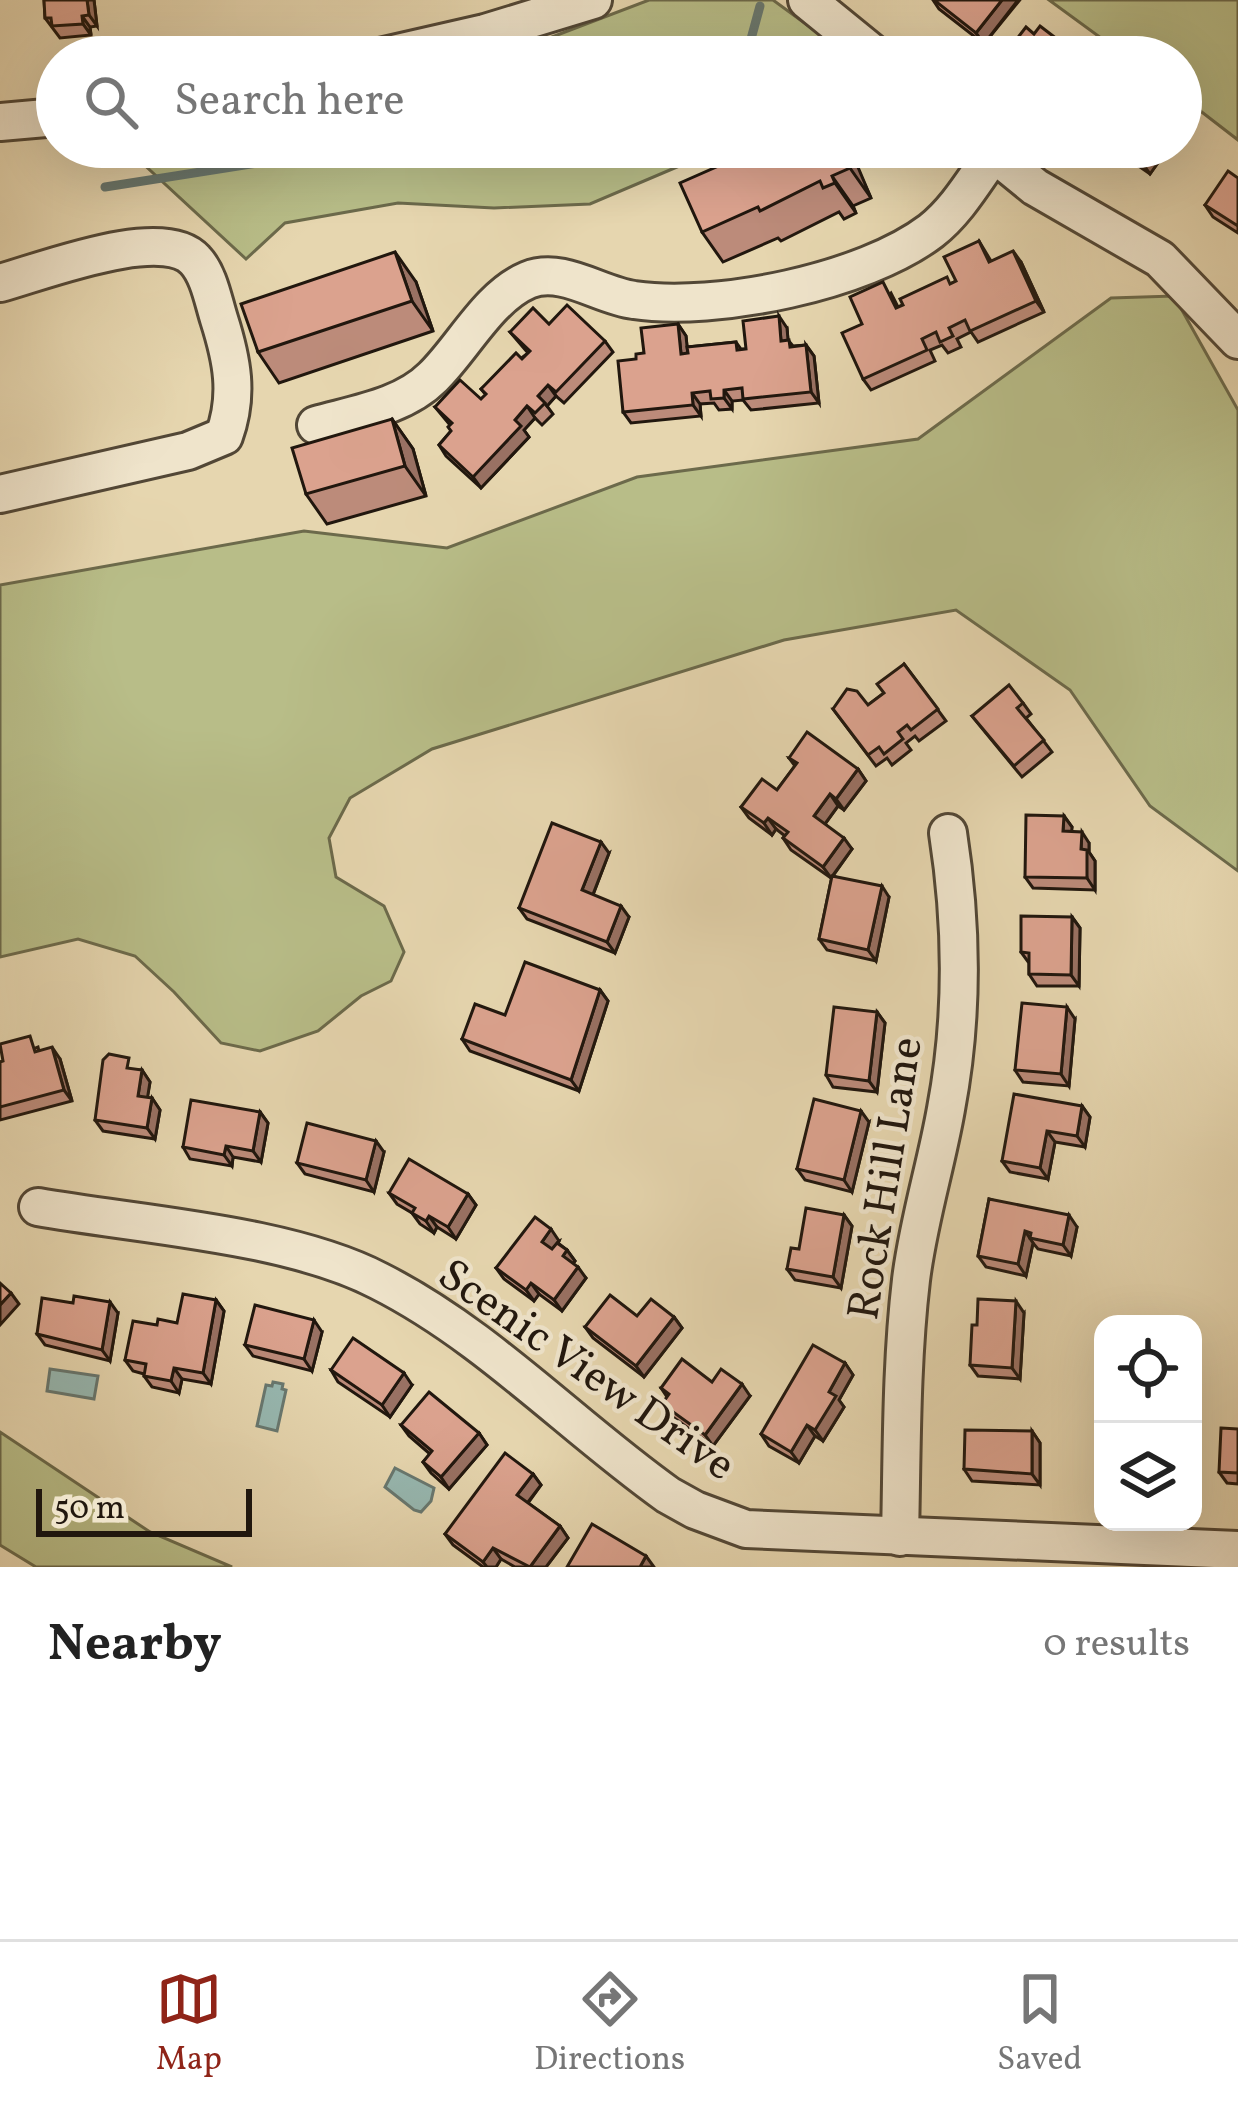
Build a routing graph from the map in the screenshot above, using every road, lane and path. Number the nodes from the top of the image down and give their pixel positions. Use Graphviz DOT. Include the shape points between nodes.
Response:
graph roads {
  1 [pos="593,0"];
  2 [pos="807,0"];
  3 [pos="466,36"];
  4 [pos="851,36"];
  5 [pos="36,118"];
  6 [pos="0,122"];
  7 [pos="979,168"];
  8 [pos="1012,168"];
  9 [pos="0,283"];
  10 [pos="1238,340"];
  11 [pos="316,425"];
  12 [pos="0,494"];
  13 [pos="948,833"];
  14 [pos="38,1207"];
  15 [pos="900,1538"];
  16 [pos="1238,1550"];
  17 [pos="1087,1556"];
  1 -- 3 [label="street"];
  2 -- 4 [label="street"];
  5 -- 6 [label="street"];
  7 -- 11 [label="street" via="932,231 846,276 660,303 532,278 507,292 413,392"];
  8 -- 10 [label="street" via="1160,259"];
  9 -- 12 [label="street" via="114,252 157,244 179,249 208,284 235,386 224,436"];
  13 -- 15 [label="street, Rock Hill Lane" via="956,1028 912,1277"];
  14 -- 15 [label="street, Scenic View Drive" via="336,1263 436,1316 695,1510 746,1529"];
  15 -- 17 [label="street, Scenic View Drive"];
  16 -- 17 [label="street, Scenic View Drive"];
}
